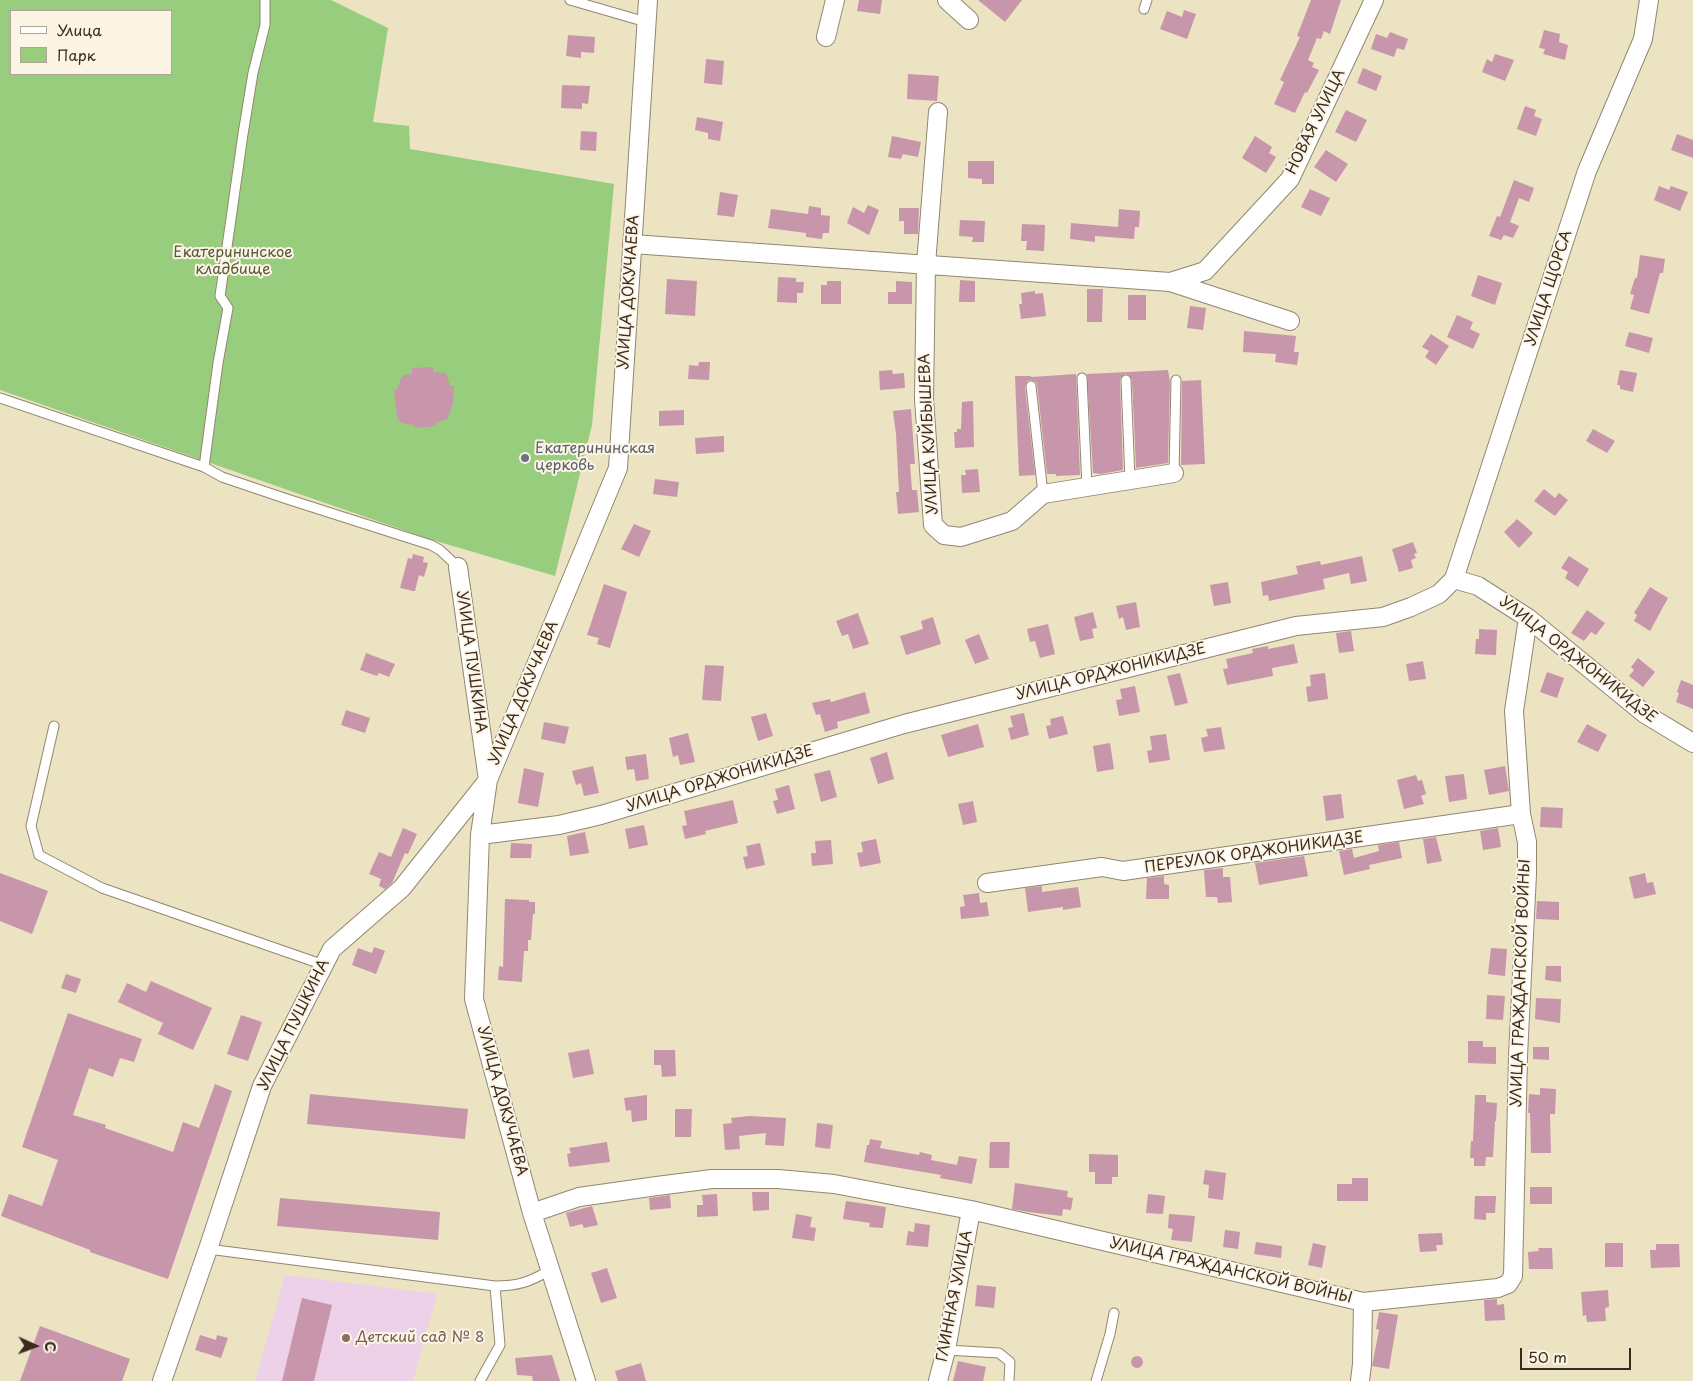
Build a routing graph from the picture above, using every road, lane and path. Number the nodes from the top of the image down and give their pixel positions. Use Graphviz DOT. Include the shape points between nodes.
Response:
graph roads {
  1 [pos="266,0"];
  2 [pos="570,0"];
  3 [pos="648,0"];
  4 [pos="835,0"];
  5 [pos="947,0"];
  6 [pos="1374,0"];
  7 [pos="1649,0"];
  8 [pos="969,20"];
  9 [pos="646,22"];
  10 [pos="826,37"];
  11 [pos="938,112"];
  12 [pos="632,244"];
  13 [pos="926,264"];
  14 [pos="1170,282"];
  15 [pos="1290,322"];
  16 [pos="1082,378"];
  17 [pos="1126,380"];
  18 [pos="1176,380"];
  19 [pos="1031,386"];
  20 [pos="0,398"];
  21 [pos="204,467"];
  22 [pos="1174,473"];
  23 [pos="1130,480"];
  24 [pos="1087,486"];
  25 [pos="1042,494"];
  26 [pos="458,567"];
  27 [pos="1454,579"];
  28 [pos="1528,618"];
  29 [pos="54,726"];
  30 [pos="1693,743"];
  31 [pos="488,780"];
  32 [pos="1521,814"];
  33 [pos="480,835"];
  34 [pos="987,882"];
  35 [pos="324,965"];
  36 [pos="971,1210"];
  37 [pos="532,1214"];
  38 [pos="208,1249"];
  39 [pos="550,1270"];
  40 [pos="495,1286"];
  41 [pos="1363,1302"];
  42 [pos="1114,1313"];
  43 [pos="946,1350"];
  44 [pos="162,1381"];
  45 [pos="480,1381"];
  46 [pos="586,1381"];
  47 [pos="938,1381"];
  48 [pos="1009,1381"];
  49 [pos="1096,1381"];
  50 [pos="1360,1381"];
  1 -- 21 [label="lane" via="265,25 242,134 220,296 228,308"];
  2 -- 9 [label="lane"];
  3 -- 9 [label="street, УЛИЦА ДОКУЧАЕВА"];
  4 -- 10 [label="street"];
  5 -- 8 [label="street"];
  6 -- 14 [label="street, НОВАЯ УЛИЦА" via="1290,179 1205,270"];
  7 -- 27 [label="street, УЛИЦА ЩОРСА" via="1643,39 1586,171"];
  9 -- 12 [label="street, УЛИЦА ДОКУЧАЕВА"];
  11 -- 13 [label="street, УЛИЦА КУЙБЫШЕВА"];
  12 -- 13 [label="street"];
  12 -- 31 [label="street, УЛИЦА ДОКУЧАЕВА" via="618,468"];
  13 -- 14 [label="street"];
  13 -- 25 [label="street, УЛИЦА КУЙБЫШЕВА" via="924,400 933,525 944,534 961,537 1012,521"];
  14 -- 15 [label="street"];
  16 -- 24 [label="lane"];
  17 -- 23 [label="lane"];
  18 -- 22 [label="lane"];
  19 -- 25 [label="lane"];
  20 -- 21 [label="lane"];
  21 -- 26 [label="lane" via="222,477 287,500 431,545"];
  22 -- 23 [label="street"];
  23 -- 24 [label="street"];
  24 -- 25 [label="street"];
  26 -- 31 [label="street, УЛИЦА ПУШКИНА"];
  27 -- 28 [label="street, УЛИЦА ОРДЖОНИКИДЗЕ" via="1478,586"];
  27 -- 33 [label="street, УЛИЦА ОРДЖОНИКИДЗЕ" via="1439,594 1383,617 1296,626 904,724 601,815 559,825"];
  28 -- 30 [label="street, УЛИЦА ОРДЖОНИКИДЗЕ" via="1645,714"];
  28 -- 32 [label="street, УЛИЦА ГРАЖДАНСКОЙ ВОЙНЫ" via="1514,711"];
  29 -- 35 [label="lane" via="31,826 39,855 102,888"];
  31 -- 33 [label="street, УЛИЦА ДОКУЧАЕВА"];
  31 -- 35 [label="street, УЛИЦА ПУШКИНА" via="402,888 332,949"];
  32 -- 34 [label="street, ПЕРЕУЛОК ОРДЖОНИКИДЗЕ" via="1133,870 1102,867"];
  32 -- 41 [label="street, УЛИЦА ГРАЖДАНСКОЙ ВОЙНЫ" via="1527,842 1527,874 1518,1056 1513,1276 1508,1284 1498,1288"];
  33 -- 37 [label="street, УЛИЦА ДОКУЧАЕВА" via="474,999"];
  35 -- 38 [label="street, УЛИЦА ПУШКИНА" via="262,1086"];
  36 -- 37 [label="street, УЛИЦА ГРАЖДАНСКОЙ ВОЙНЫ" via="834,1184 722,1179 579,1197"];
  36 -- 41 [label="street, УЛИЦА ГРАЖДАНСКОЙ ВОЙНЫ"];
  36 -- 43 [label="street, ГЛИННАЯ УЛИЦА"];
  37 -- 39 [label="street, УЛИЦА ДОКУЧАЕВА"];
  38 -- 40 [label="lane"];
  38 -- 44 [label="street, УЛИЦА ПУШКИНА"];
  39 -- 40 [label="lane" via="531,1281"];
  39 -- 46 [label="street, УЛИЦА ДОКУЧАЕВА"];
  40 -- 45 [label="lane" via="500,1345"];
  41 -- 50 [label="street"];
  42 -- 49 [label="lane"];
  43 -- 47 [label="street, ГЛИННАЯ УЛИЦА"];
  43 -- 48 [label="lane" via="999,1353 1010,1362"];
}
